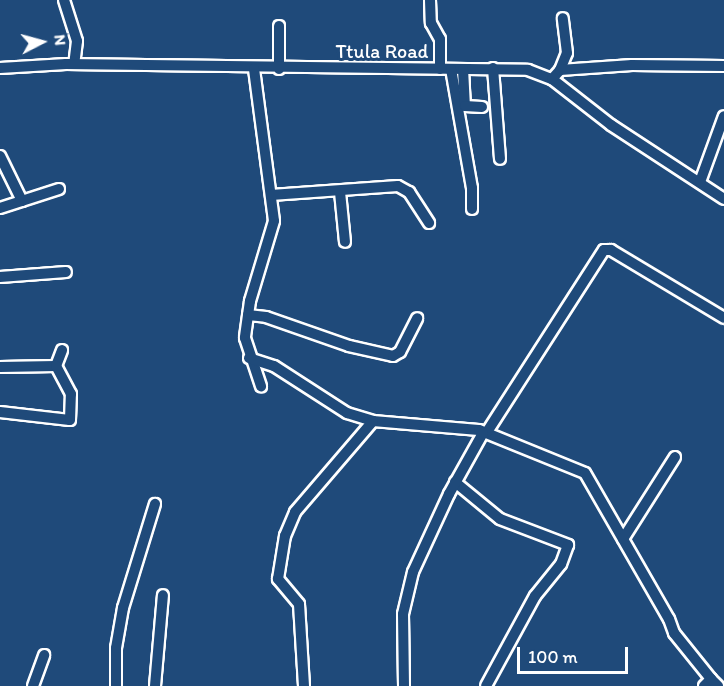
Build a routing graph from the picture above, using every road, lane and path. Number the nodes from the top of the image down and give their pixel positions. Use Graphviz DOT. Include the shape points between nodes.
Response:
graph roads {
  1 [pos="64,0"];
  2 [pos="430,0"];
  3 [pos="563,18"];
  4 [pos="279,26"];
  5 [pos="74,64"];
  6 [pos="724,66"];
  7 [pos="0,68"];
  8 [pos="493,68"];
  9 [pos="254,69"];
  10 [pos="279,69"];
  11 [pos="445,69"];
  12 [pos="463,69"];
  13 [pos="560,70"];
  14 [pos="552,79"];
  15 [pos="482,107"];
  16 [pos="724,116"];
  17 [pos="0,156"];
  18 [pos="500,159"];
  19 [pos="700,182"];
  20 [pos="59,189"];
  21 [pos="340,192"];
  22 [pos="271,195"];
  23 [pos="724,199"];
  24 [pos="22,201"];
  25 [pos="0,208"];
  26 [pos="472,209"];
  27 [pos="429,224"];
  28 [pos="345,242"];
  29 [pos="66,272"];
  30 [pos="0,276"];
  31 [pos="248,315"];
  32 [pos="417,318"];
  33 [pos="724,318"];
  34 [pos="62,350"];
  35 [pos="249,358"];
  36 [pos="56,366"];
  37 [pos="0,367"];
  38 [pos="261,386"];
  39 [pos="0,412"];
  40 [pos="373,421"];
  41 [pos="485,433"];
  42 [pos="675,457"];
  43 [pos="455,482"];
  44 [pos="155,504"];
  45 [pos="623,539"];
  46 [pos="163,595"];
  47 [pos="44,655"];
  48 [pos="711,684"];
  49 [pos="33,686"];
  50 [pos="116,686"];
  51 [pos="154,686"];
  52 [pos="304,686"];
  53 [pos="404,686"];
  54 [pos="486,686"];
  1 -- 5 [label="street" via="77,41"];
  2 -- 11 [label="street" via="431,23 440,39"];
  3 -- 13 [label="street" via="567,53"];
  4 -- 10 [label="street"];
  5 -- 7 [label="street, Ttula Road"];
  5 -- 9 [label="street, Ttula Road"];
  6 -- 13 [label="street" via="632,65"];
  8 -- 12 [label="street, Ttula Road"];
  8 -- 14 [label="street, Ttula Road" via="528,70"];
  8 -- 18 [label="street"];
  9 -- 10 [label="street, Ttula Road"];
  9 -- 22 [label="street"];
  10 -- 11 [label="street, Ttula Road"];
  11 -- 12 [label="street, Ttula Road"];
  11 -- 26 [label="street" via="472,188"];
  12 -- 15 [label="street" via="465,106"];
  13 -- 14 [label="street"];
  14 -- 19 [label="street, Ttula Road" via="611,125"];
  16 -- 19 [label="street"];
  17 -- 24 [label="street"];
  19 -- 23 [label="street, Ttula Road"];
  20 -- 24 [label="street"];
  21 -- 22 [label="street"];
  21 -- 27 [label="street" via="398,186 409,192"];
  21 -- 28 [label="street"];
  22 -- 31 [label="street" via="272,234"];
  24 -- 25 [label="street"];
  29 -- 30 [label="street"];
  31 -- 32 [label="street" via="393,356 400,352"];
  31 -- 35 [label="street" via="245,338"];
  33 -- 41 [label="street" via="612,250 604,250"];
  34 -- 36 [label="street"];
  35 -- 38 [label="street"];
  35 -- 40 [label="street" via="274,366 347,413"];
  36 -- 37 [label="street"];
  36 -- 39 [label="street" via="71,394 70,420"];
  40 -- 41 [label="street"];
  40 -- 52 [label="street" via="295,512 285,536 278,579 299,604"];
  41 -- 43 [label="street"];
  41 -- 45 [label="street" via="585,473"];
  42 -- 45 [label="street"];
  43 -- 53 [label="street" via="413,572 403,614"];
  43 -- 54 [label="street" via="500,519 568,545 561,564 535,596"];
  44 -- 50 [label="street" via="123,608 116,648"];
  45 -- 48 [label="street" via="674,633"];
  46 -- 51 [label="street"];
  47 -- 49 [label="street"];
}
